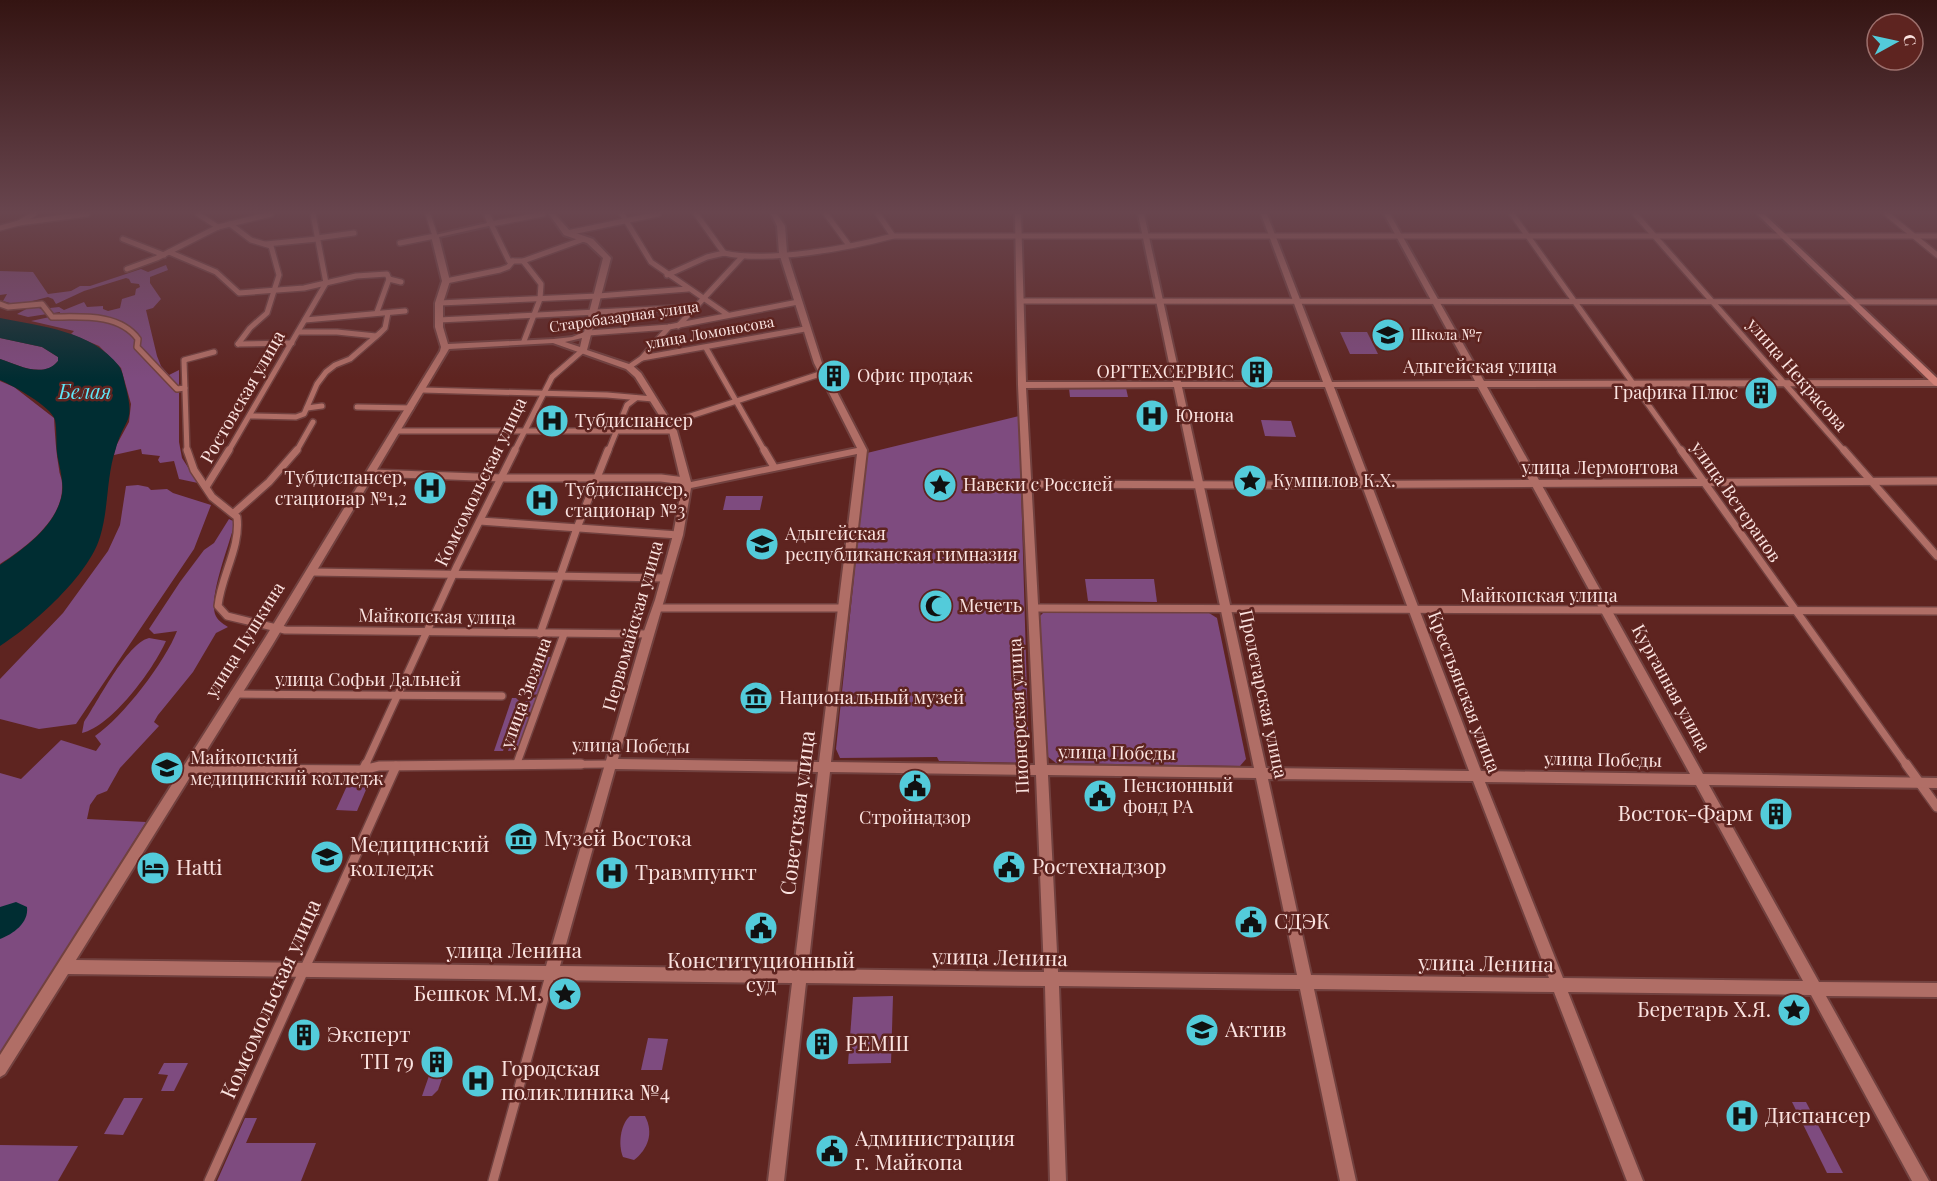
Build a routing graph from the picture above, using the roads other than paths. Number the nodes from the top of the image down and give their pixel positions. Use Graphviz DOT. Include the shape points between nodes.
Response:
graph roads {
  1 [pos="208,269"];
  2 [pos="278,269"];
  3 [pos="323,269"];
  4 [pos="443,269"];
  5 [pos="502,269"];
  6 [pos="529,269"];
  7 [pos="604,269"];
  8 [pos="660,269"];
  9 [pos="680,269"];
  10 [pos="730,269"];
  11 [pos="788,269"];
  12 [pos="1019,269"];
  13 [pos="1153,269"];
  14 [pos="1284,269"];
  15 [pos="1419,269"];
  16 [pos="1552,269"];
  17 [pos="1684,269"];
  18 [pos="1818,269"];
  19 [pos="667,275"];
  20 [pos="389,278"];
  21 [pos="446,281"];
  22 [pos="402,282"];
  23 [pos="326,284"];
  24 [pos="688,289"];
  25 [pos="273,290"];
  26 [pos="598,296"];
  27 [pos="540,299"];
  28 [pos="702,299"];
  29 [pos="1020,301"];
  30 [pos="798,302"];
  31 [pos="1160,302"];
  32 [pos="1852,302"];
  33 [pos="1937,302"];
  34 [pos="439,303"];
  35 [pos="1296,303"];
  36 [pos="1438,303"];
  37 [pos="1577,303"];
  38 [pos="1714,303"];
  39 [pos="0,304"];
  40 [pos="695,307"];
  41 [pos="405,311"];
  42 [pos="378,312"];
  43 [pos="594,313"];
  44 [pos="388,314"];
  45 [pos="534,315"];
  46 [pos="728,315"];
  47 [pos="305,320"];
  48 [pos="439,320"];
  49 [pos="678,326"];
  50 [pos="669,327"];
  51 [pos="805,329"];
  52 [pos="298,332"];
  53 [pos="588,333"];
  54 [pos="376,336"];
  55 [pos="524,341"];
  56 [pos="554,341"];
  57 [pos="292,343"];
  58 [pos="445,347"];
  59 [pos="706,348"];
  60 [pos="583,350"];
  61 [pos="214,352"];
  62 [pos="642,358"];
  63 [pos="629,368"];
  64 [pos="823,373"];
  65 [pos="1784,383"];
  66 [pos="1937,383"];
  67 [pos="1330,384"];
  68 [pos="1480,384"];
  69 [pos="1633,384"];
  70 [pos="1022,385"];
  71 [pos="1178,385"];
  72 [pos="185,388"];
  73 [pos="422,390"];
  74 [pos="544,393"];
  75 [pos="636,398"];
  76 [pos="653,399"];
  77 [pos="736,401"];
  78 [pos="322,406"];
  79 [pos="357,407"];
  80 [pos="308,408"];
  81 [pos="411,408"];
  82 [pos="250,416"];
  83 [pos="313,422"];
  84 [pos="671,427"];
  85 [pos="397,431"];
  86 [pos="525,433"];
  87 [pos="616,433"];
  88 [pos="862,450"];
  89 [pos="774,467"];
  90 [pos="372,473"];
  91 [pos="503,478"];
  92 [pos="599,478"];
  93 [pos="1937,481"];
  94 [pos="1704,482"];
  95 [pos="1871,482"];
  96 [pos="686,484"];
  97 [pos="1028,484"];
  98 [pos="1198,484"];
  99 [pos="1367,484"];
  100 [pos="1535,484"];
  101 [pos="1251,485"];
  102 [pos="1264,485"];
  103 [pos="206,487"];
  104 [pos="235,512"];
  105 [pos="480,521"];
  106 [pos="577,528"];
  107 [pos="678,535"];
  108 [pos="1937,556"];
  109 [pos="312,572"];
  110 [pos="454,574"];
  111 [pos="560,577"];
  112 [pos="666,578"];
  113 [pos="657,608"];
  114 [pos="844,608"];
  115 [pos="1033,608"];
  116 [pos="1226,610"];
  117 [pos="1414,610"];
  118 [pos="1794,610"];
  119 [pos="1606,611"];
  120 [pos="1937,611"];
  121 [pos="276,629"];
  122 [pos="429,631"];
  123 [pos="540,634"];
  124 [pos="564,634"];
  125 [pos="648,634"];
  126 [pos="234,694"];
  127 [pos="399,694"];
  128 [pos="502,696"];
  129 [pos="517,763"];
  130 [pos="611,764"];
  131 [pos="396,766"];
  132 [pos="825,766"];
  133 [pos="189,769"];
  134 [pos="363,770"];
  135 [pos="1041,770"];
  136 [pos="1260,773"];
  137 [pos="1477,777"];
  138 [pos="1699,779"];
  139 [pos="1919,782"];
  140 [pos="1937,783"];
  141 [pos="1937,807"];
  142 [pos="63,967"];
  143 [pos="304,969"];
  144 [pos="551,972"];
  145 [pos="799,976"];
  146 [pos="1051,980"];
  147 [pos="1305,982"];
  148 [pos="1559,986"];
  149 [pos="1814,988"];
  150 [pos="1937,990"];
  151 [pos="0,1069"];
  152 [pos="209,1181"];
  153 [pos="493,1181"];
  154 [pos="776,1181"];
  155 [pos="1058,1181"];
  156 [pos="1348,1181"];
  157 [pos="1635,1181"];
  158 [pos="1921,1181"];
  1 -- 25 [label="street" via="239,293"];
  2 -- 25 [label="street"];
  3 -- 23 [label="street"];
  4 -- 21 [label="street"];
  5 -- 21 [label="street"];
  6 -- 27 [label="street" via="541,284"];
  7 -- 26 [label="street"];
  8 -- 19 [label="street"];
  9 -- 19 [label="street"];
  10 -- 28 [label="street"];
  11 -- 30 [label="street"];
  12 -- 29 [label="street, Пионерская улица"];
  13 -- 31 [label="street, Пролетарская улица"];
  14 -- 35 [label="street, Крестьянская улица"];
  15 -- 36 [label="street, Курганная улица"];
  16 -- 37 [label="street, улица Ветеранов"];
  17 -- 38 [label="street, улица Некрасова"];
  18 -- 32 [label="main road"];
  19 -- 24 [label="street"];
  20 -- 22 [label="street"];
  20 -- 23 [label="street" via="383,274"];
  20 -- 42 [label="street"];
  21 -- 34 [label="street"];
  23 -- 25 [label="street"];
  23 -- 47 [label="street, Ростовская улица"];
  24 -- 26 [label="street"];
  24 -- 28 [label="street"];
  25 -- 57 [label="street" via="265,317 253,324 238,344"];
  26 -- 27 [label="street"];
  26 -- 43 [label="street"];
  27 -- 34 [label="street"];
  27 -- 45 [label="street"];
  28 -- 40 [label="street"];
  28 -- 46 [label="street"];
  29 -- 31 [label="street"];
  29 -- 70 [label="street, Пионерская улица"];
  30 -- 46 [label="street, Старобазарная улица"];
  30 -- 51 [label="street"];
  31 -- 35 [label="street"];
  31 -- 71 [label="street, Пролетарская улица"];
  32 -- 33 [label="street"];
  32 -- 38 [label="street"];
  32 -- 66 [label="main road"];
  34 -- 48 [label="street"];
  35 -- 36 [label="street"];
  35 -- 67 [label="street, Крестьянская улица"];
  36 -- 37 [label="street"];
  36 -- 68 [label="street, Курганная улица"];
  37 -- 38 [label="street"];
  37 -- 69 [label="street, улица Ветеранов"];
  38 -- 65 [label="street, улица Некрасова"];
  39 -- 72 [label="street" via="42,304 52,317 91,317 130,328 145,358 177,389"];
  40 -- 43 [label="street"];
  40 -- 49 [label="street"];
  41 -- 44 [label="street"];
  42 -- 44 [label="street"];
  42 -- 47 [label="street"];
  43 -- 45 [label="street"];
  43 -- 53 [label="street"];
  44 -- 54 [label="street" via="385,328"];
  45 -- 48 [label="street"];
  45 -- 55 [label="street"];
  46 -- 49 [label="street, Старобазарная улица"];
  47 -- 52 [label="street, Ростовская улица"];
  48 -- 58 [label="street"];
  49 -- 50 [label="street, Старобазарная улица"];
  50 -- 53 [label="street, Старобазарная улица"];
  50 -- 62 [label="street"];
  51 -- 59 [label="street, улица Ломоносова"];
  51 -- 64 [label="street"];
  52 -- 54 [label="street"];
  52 -- 57 [label="street, Ростовская улица"];
  53 -- 56 [label="street, Старобазарная улица"];
  53 -- 60 [label="street"];
  54 -- 80 [label="street" via="350,359 326,372"];
  55 -- 56 [label="street, Старобазарная улица"];
  55 -- 58 [label="street"];
  56 -- 60 [label="street, улица Ломоносова"];
  57 -- 82 [label="street, Ростовская улица"];
  58 -- 73 [label="street, улица Пушкина"];
  59 -- 62 [label="street, улица Ломоносова"];
  59 -- 77 [label="street"];
  60 -- 63 [label="street, улица Ломоносова"];
  60 -- 74 [label="street, Комсомольская улица" via="555,372"];
  61 -- 72 [label="street" via="184,360"];
  62 -- 63 [label="street, улица Ломоносова"];
  63 -- 76 [label="street, Первомайская улица"];
  64 -- 77 [label="street"];
  64 -- 88 [label="street"];
  65 -- 66 [label="street, Адыгейская улица"];
  65 -- 69 [label="street, Адыгейская улица"];
  65 -- 95 [label="street, улица Некрасова"];
  67 -- 68 [label="street, Адыгейская улица"];
  67 -- 71 [label="street, Адыгейская улица"];
  67 -- 99 [label="street, Крестьянская улица"];
  68 -- 69 [label="street, Адыгейская улица"];
  68 -- 100 [label="street, Курганная улица"];
  69 -- 94 [label="street, улица Ветеранов"];
  70 -- 71 [label="street, Адыгейская улица"];
  70 -- 97 [label="street, Пионерская улица"];
  71 -- 98 [label="street, Пролетарская улица"];
  72 -- 103 [label="street" via="185,444"];
  73 -- 74 [label="street"];
  73 -- 81 [label="street, улица Пушкина"];
  74 -- 75 [label="street"];
  74 -- 86 [label="street, Комсомольская улица"];
  75 -- 76 [label="street"];
  75 -- 87 [label="street, улица Зюзина" via="627,405"];
  76 -- 84 [label="street, Первомайская улица"];
  77 -- 84 [label="street"];
  77 -- 89 [label="street"];
  78 -- 80 [label="street"];
  79 -- 81 [label="street"];
  80 -- 82 [label="street" via="296,417"];
  81 -- 85 [label="street, улица Пушкина"];
  82 -- 103 [label="street, Ростовская улица"];
  83 -- 104 [label="street" via="295,454"];
  84 -- 87 [label="street"];
  84 -- 96 [label="street, Первомайская улица"];
  85 -- 86 [label="street"];
  85 -- 90 [label="street, улица Пушкина"];
  86 -- 87 [label="street"];
  86 -- 91 [label="street, Комсомольская улица"];
  87 -- 92 [label="street, улица Зюзина"];
  88 -- 89 [label="street"];
  88 -- 114 [label="street, Советская улица"];
  89 -- 96 [label="street"];
  90 -- 91 [label="street"];
  90 -- 109 [label="street, улица Пушкина"];
  91 -- 92 [label="street"];
  91 -- 105 [label="street, Комсомольская улица"];
  92 -- 96 [label="street"];
  92 -- 106 [label="street, улица Зюзина"];
  93 -- 95 [label="street, улица Лермонтова"];
  94 -- 95 [label="street, улица Лермонтова"];
  94 -- 100 [label="street, улица Лермонтова"];
  94 -- 118 [label="street, улица Ветеранов"];
  95 -- 108 [label="street, улица Некрасова"];
  96 -- 107 [label="street, Первомайская улица"];
  97 -- 98 [label="street"];
  97 -- 115 [label="street, Пионерская улица"];
  98 -- 101 [label="street"];
  98 -- 116 [label="street, Пролетарская улица"];
  99 -- 100 [label="street, улица Лермонтова"];
  99 -- 102 [label="street, улица Лермонтова"];
  99 -- 117 [label="street, Крестьянская улица"];
  100 -- 119 [label="street, Курганная улица"];
  103 -- 104 [label="street, Ростовская улица" via="219,505"];
  104 -- 121 [label="street, Майкопская улица" via="238,519 233,547 218,606 227,616"];
  105 -- 106 [label="street"];
  105 -- 110 [label="street, Комсомольская улица"];
  106 -- 107 [label="street"];
  106 -- 111 [label="street, улица Зюзина"];
  107 -- 112 [label="street, Первомайская улица"];
  109 -- 110 [label="street"];
  109 -- 121 [label="street, улица Пушкина"];
  110 -- 111 [label="street"];
  110 -- 122 [label="street, Комсомольская улица"];
  111 -- 112 [label="street"];
  111 -- 123 [label="street, улица Зюзина"];
  112 -- 113 [label="street, Первомайская улица"];
  113 -- 114 [label="street"];
  113 -- 125 [label="street, Первомайская улица"];
  114 -- 132 [label="street, Советская улица"];
  115 -- 116 [label="street, Майкопская улица"];
  115 -- 135 [label="street, Пионерская улица"];
  116 -- 117 [label="street, Майкопская улица"];
  116 -- 136 [label="street, Пролетарская улица"];
  117 -- 119 [label="street, Майкопская улица"];
  117 -- 137 [label="street, Крестьянская улица"];
  118 -- 119 [label="street, Майкопская улица"];
  118 -- 120 [label="street, Майкопская улица"];
  118 -- 139 [label="street, улица Ветеранов"];
  119 -- 138 [label="street, Курганная улица"];
  121 -- 122 [label="street, Майкопская улица"];
  121 -- 126 [label="street, улица Пушкина"];
  122 -- 123 [label="street, Майкопская улица"];
  122 -- 127 [label="street, Комсомольская улица"];
  123 -- 124 [label="street, Майкопская улица"];
  124 -- 125 [label="street, Майкопская улица"];
  124 -- 129 [label="street, улица Зюзина"];
  125 -- 130 [label="street, Первомайская улица"];
  126 -- 127 [label="street, улица Софьи Дальней"];
  126 -- 133 [label="street, улица Пушкина"];
  127 -- 128 [label="street, улица Софьи Дальней"];
  127 -- 134 [label="street, Комсомольская улица"];
  129 -- 130 [label="street, улица Победы"];
  129 -- 131 [label="street, улица Победы"];
  130 -- 132 [label="street, улица Победы"];
  130 -- 144 [label="street, Первомайская улица"];
  131 -- 134 [label="street, улица Победы"];
  131 -- 143 [label="street, Комсомольская улица"];
  132 -- 135 [label="street, улица Победы"];
  132 -- 145 [label="street, Советская улица"];
  133 -- 134 [label="street, улица Победы"];
  133 -- 142 [label="street, улица Пушкина"];
  135 -- 136 [label="street, улица Победы"];
  135 -- 146 [label="street, Пионерская улица"];
  136 -- 137 [label="street, улица Победы"];
  136 -- 147 [label="street, Пролетарская улица"];
  137 -- 138 [label="street, улица Победы"];
  137 -- 148 [label="street, Крестьянская улица"];
  138 -- 139 [label="street, улица Победы"];
  138 -- 149 [label="street, Курганная улица"];
  139 -- 140 [label="street, улица Победы"];
  139 -- 141 [label="street, улица Ветеранов"];
  142 -- 143 [label="street, улица Ленина"];
  142 -- 151 [label="street, улица Пушкина"];
  143 -- 144 [label="street, улица Ленина"];
  143 -- 152 [label="street, Комсомольская улица"];
  144 -- 145 [label="street, улица Ленина"];
  144 -- 153 [label="street, Первомайская улица"];
  145 -- 146 [label="street, улица Ленина"];
  145 -- 154 [label="street, Советская улица"];
  146 -- 147 [label="street, улица Ленина"];
  146 -- 155 [label="street, Пионерская улица"];
  147 -- 148 [label="street, улица Ленина"];
  147 -- 156 [label="street, Пролетарская улица"];
  148 -- 149 [label="street, улица Ленина"];
  148 -- 157 [label="street, Крестьянская улица"];
  149 -- 150 [label="street, улица Ленина"];
  149 -- 158 [label="street, Курганная улица"];
}
